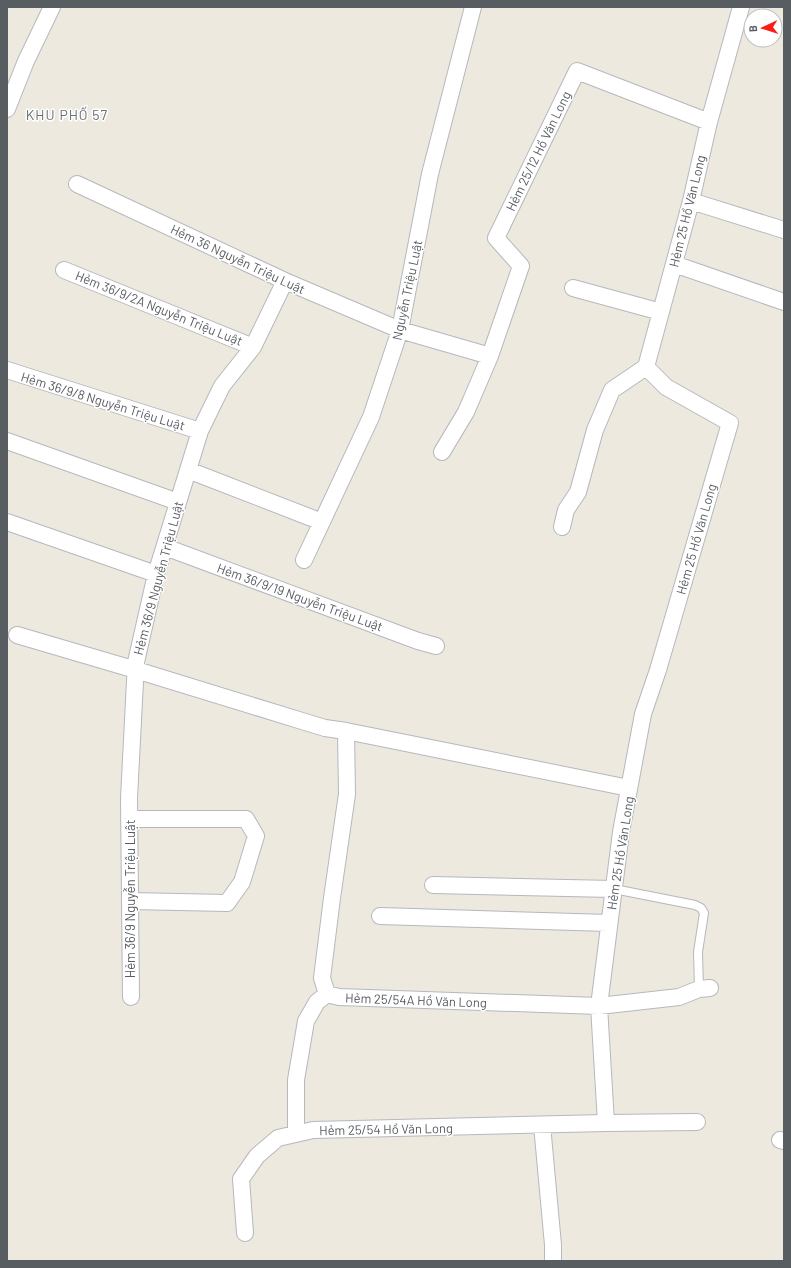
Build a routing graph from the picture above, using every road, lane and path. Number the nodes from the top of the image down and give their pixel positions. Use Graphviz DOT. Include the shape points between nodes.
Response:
graph roads {
  1 [pos="52,7"];
  2 [pos="473,7"];
  3 [pos="741,7"];
  4 [pos="7,109"];
  5 [pos="709,122"];
  6 [pos="77,184"];
  7 [pos="691,201"];
  8 [pos="784,230"];
  9 [pos="674,264"];
  10 [pos="64,270"];
  11 [pos="285,281"];
  12 [pos="573,288"];
  13 [pos="784,302"];
  14 [pos="661,312"];
  15 [pos="400,330"];
  16 [pos="253,347"];
  17 [pos="490,356"];
  18 [pos="646,367"];
  19 [pos="7,370"];
  20 [pos="200,431"];
  21 [pos="7,441"];
  22 [pos="442,452"];
  23 [pos="188,470"];
  24 [pos="178,502"];
  25 [pos="7,522"];
  26 [pos="322,522"];
  27 [pos="562,527"];
  28 [pos="164,547"];
  29 [pos="304,560"];
  30 [pos="156,574"];
  31 [pos="17,635"];
  32 [pos="436,646"];
  33 [pos="136,670"];
  34 [pos="346,731"];
  35 [pos="630,788"];
  36 [pos="130,819"];
  37 [pos="433,886"];
  38 [pos="614,889"];
  39 [pos="130,901"];
  40 [pos="380,916"];
  41 [pos="609,923"];
  42 [pos="705,988"];
  43 [pos="327,994"];
  44 [pos="131,997"];
  45 [pos="599,1006"];
  46 [pos="698,1122"];
  47 [pos="606,1123"];
  48 [pos="542,1125"];
  49 [pos="296,1134"];
  50 [pos="245,1233"];
  51 [pos="553,1261"];
  1 -- 4 [label="street"];
  2 -- 15 [label="street, Nguyễn Triệu Luật" via="430,174"];
  3 -- 5 [label="street, Hẻm 25 Hồ Văn Long"];
  5 -- 7 [label="street, Hẻm 25 Hồ Văn Long"];
  5 -- 17 [label="street, Hẻm 25/12 Hồ Văn Long" via="577,71 496,238 521,266"];
  6 -- 11 [label="street, Hẻm 36 Nguyễn Triệu Luật"];
  7 -- 8 [label="street"];
  7 -- 9 [label="street, Hẻm 25 Hồ Văn Long"];
  9 -- 13 [label="street"];
  9 -- 14 [label="street, Hẻm 25 Hồ Văn Long"];
  10 -- 16 [label="street, Hẻm 36/9/2A Nguyễn Triệu Luật"];
  11 -- 15 [label="street, Hẻm 36 Nguyễn Triệu Luật"];
  11 -- 16 [label="street, Hẻm 36/9 Nguyễn Triệu Luật"];
  12 -- 14 [label="street"];
  14 -- 18 [label="street, Hẻm 25 Hồ Văn Long"];
  15 -- 17 [label="street, Hẻm 36 Nguyễn Triệu Luật"];
  15 -- 26 [label="street, Nguyễn Triệu Luật" via="371,417"];
  16 -- 20 [label="street, Hẻm 36/9 Nguyễn Triệu Luật" via="222,386"];
  17 -- 22 [label="street" via="466,412"];
  18 -- 27 [label="street" via="612,390 595,430 578,492 566,510"];
  18 -- 35 [label="street, Hẻm 25 Hồ Văn Long" via="666,387 730,423 643,714"];
  19 -- 20 [label="street, Hẻm 36/9/8 Nguyễn Triệu Luật"];
  20 -- 23 [label="street, Hẻm 36/9 Nguyễn Triệu Luật"];
  21 -- 24 [label="street"];
  23 -- 24 [label="street, Hẻm 36/9 Nguyễn Triệu Luật"];
  23 -- 26 [label="street"];
  24 -- 28 [label="street, Hẻm 36/9 Nguyễn Triệu Luật"];
  25 -- 30 [label="street"];
  26 -- 29 [label="street, Nguyễn Triệu Luật"];
  28 -- 30 [label="street, Hẻm 36/9 Nguyễn Triệu Luật"];
  28 -- 32 [label="street, Hẻm 36/9/19 Nguyễn Triệu Luật"];
  30 -- 33 [label="street, Hẻm 36/9 Nguyễn Triệu Luật"];
  31 -- 33 [label="street"];
  33 -- 34 [label="street" via="302,721"];
  33 -- 36 [label="street, Hẻm 36/9 Nguyễn Triệu Luật"];
  34 -- 35 [label="street"];
  34 -- 43 [label="street, Hẻm 25/54A Hồ Văn Long" via="347,788 322,978"];
  35 -- 38 [label="street, Hẻm 25 Hồ Văn Long" via="621,832"];
  36 -- 39 [label="street, Hẻm 36/9 Nguyễn Triệu Luật"];
  36 -- 39 [label="street" via="246,819 256,836 242,882 227,903"];
  37 -- 38 [label="street"];
  38 -- 41 [label="street, Hẻm 25 Hồ Văn Long"];
  38 -- 42 [label="lane" via="702,908 704,913 698,952"];
  39 -- 44 [label="street, Hẻm 36/9 Nguyễn Triệu Luật"];
  40 -- 41 [label="street"];
  41 -- 45 [label="street, Hẻm 25 Hồ Văn Long"];
  42 -- 45 [label="street, Hẻm 25/54A Hồ Văn Long" via="679,997"];
  43 -- 45 [label="street, Hẻm 25/54A Hồ Văn Long" via="339,998"];
  43 -- 49 [label="street" via="317,1002 306,1021 296,1080"];
  45 -- 47 [label="street, Hẻm 25 Hồ Văn Long"];
  46 -- 47 [label="street, Hẻm 25/54 Hồ Văn Long"];
  47 -- 48 [label="street, Hẻm 25/54 Hồ Văn Long"];
  48 -- 49 [label="street, Hẻm 25/54 Hồ Văn Long" via="313,1130"];
  48 -- 51 [label="street"];
  49 -- 50 [label="street, Hẻm 25/54 Hồ Văn Long" via="278,1138 257,1156 241,1179"];
}
